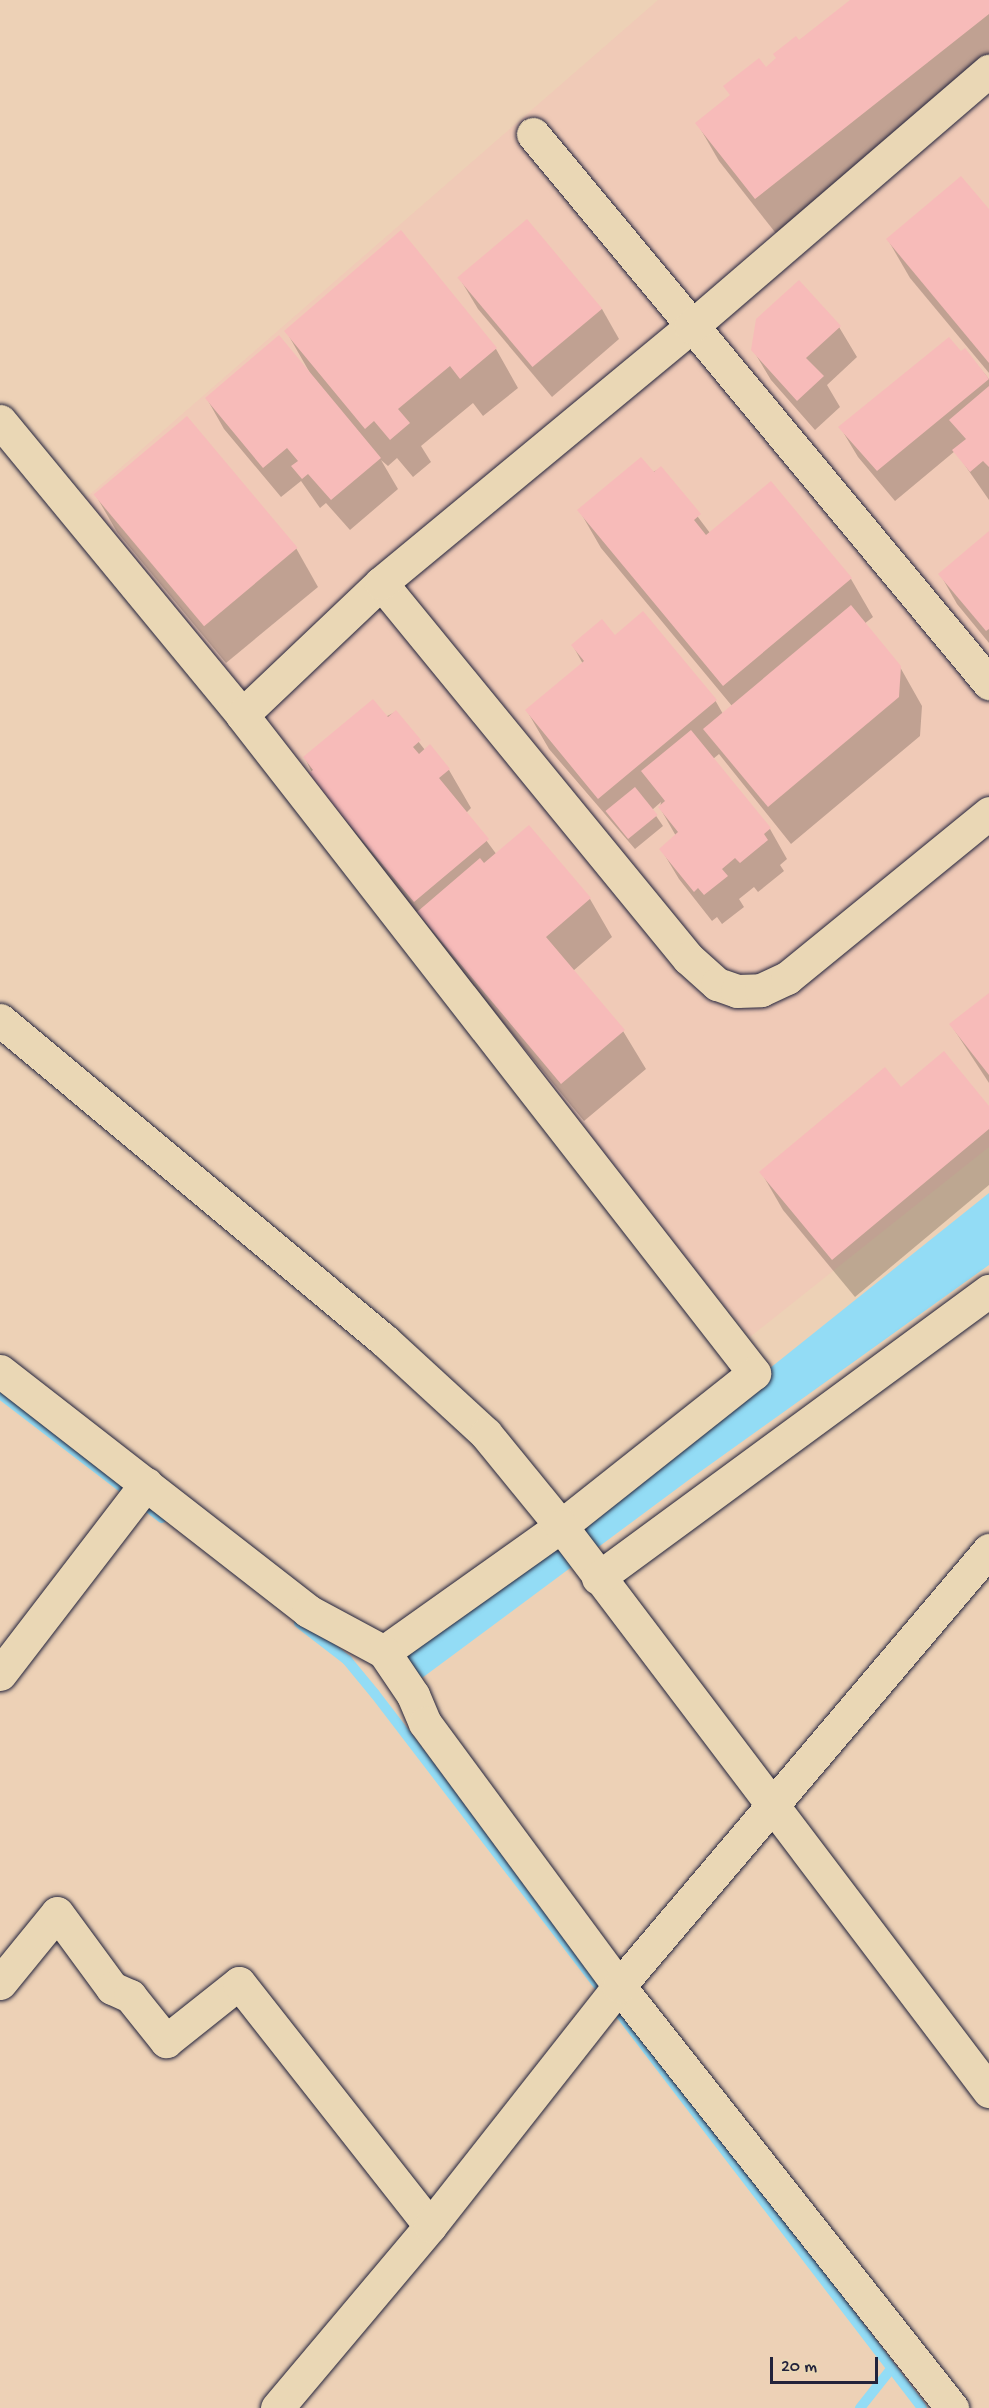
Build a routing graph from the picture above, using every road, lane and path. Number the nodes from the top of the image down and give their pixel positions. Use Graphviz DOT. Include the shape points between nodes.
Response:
graph roads {
  1 [pos="989,71"];
  2 [pos="533,134"];
  3 [pos="691,327"];
  4 [pos="0,422"];
  5 [pos="381,583"];
  6 [pos="989,683"];
  7 [pos="242,715"];
  8 [pos="989,813"];
  9 [pos="0,1020"];
  10 [pos="989,1291"];
  11 [pos="0,1371"];
  12 [pos="146,1484"];
  13 [pos="561,1526"];
  14 [pos="989,1550"];
  15 [pos="595,1574"];
  16 [pos="384,1652"];
  17 [pos="0,1674"];
  18 [pos="772,1806"];
  19 [pos="0,1983"];
  20 [pos="619,1986"];
  21 [pos="989,2091"];
  22 [pos="430,2226"];
  23 [pos="277,2408"];
  24 [pos="952,2408"];
  1 -- 3 [label="street"];
  2 -- 3 [label="street"];
  3 -- 5 [label="street"];
  3 -- 6 [label="street"];
  4 -- 7 [label="street"];
  5 -- 7 [label="street"];
  5 -- 8 [label="street" via="688,958 717,984 737,991 761,990 787,978"];
  7 -- 13 [label="street" via="754,1372"];
  9 -- 13 [label="street" via="385,1341 486,1434"];
  10 -- 15 [label="street"];
  11 -- 12 [label="street"];
  12 -- 16 [label="street" via="308,1611"];
  12 -- 17 [label="street"];
  13 -- 15 [label="street"];
  13 -- 16 [label="street"];
  14 -- 18 [label="street"];
  15 -- 18 [label="street"];
  16 -- 20 [label="street" via="413,1695 425,1723"];
  18 -- 20 [label="street"];
  18 -- 21 [label="street"];
  19 -- 22 [label="street" via="57,1913 112,1988 130,1996 166,2041 240,1983"];
  20 -- 22 [label="street"];
  20 -- 24 [label="street"];
  22 -- 23 [label="street"];
}
